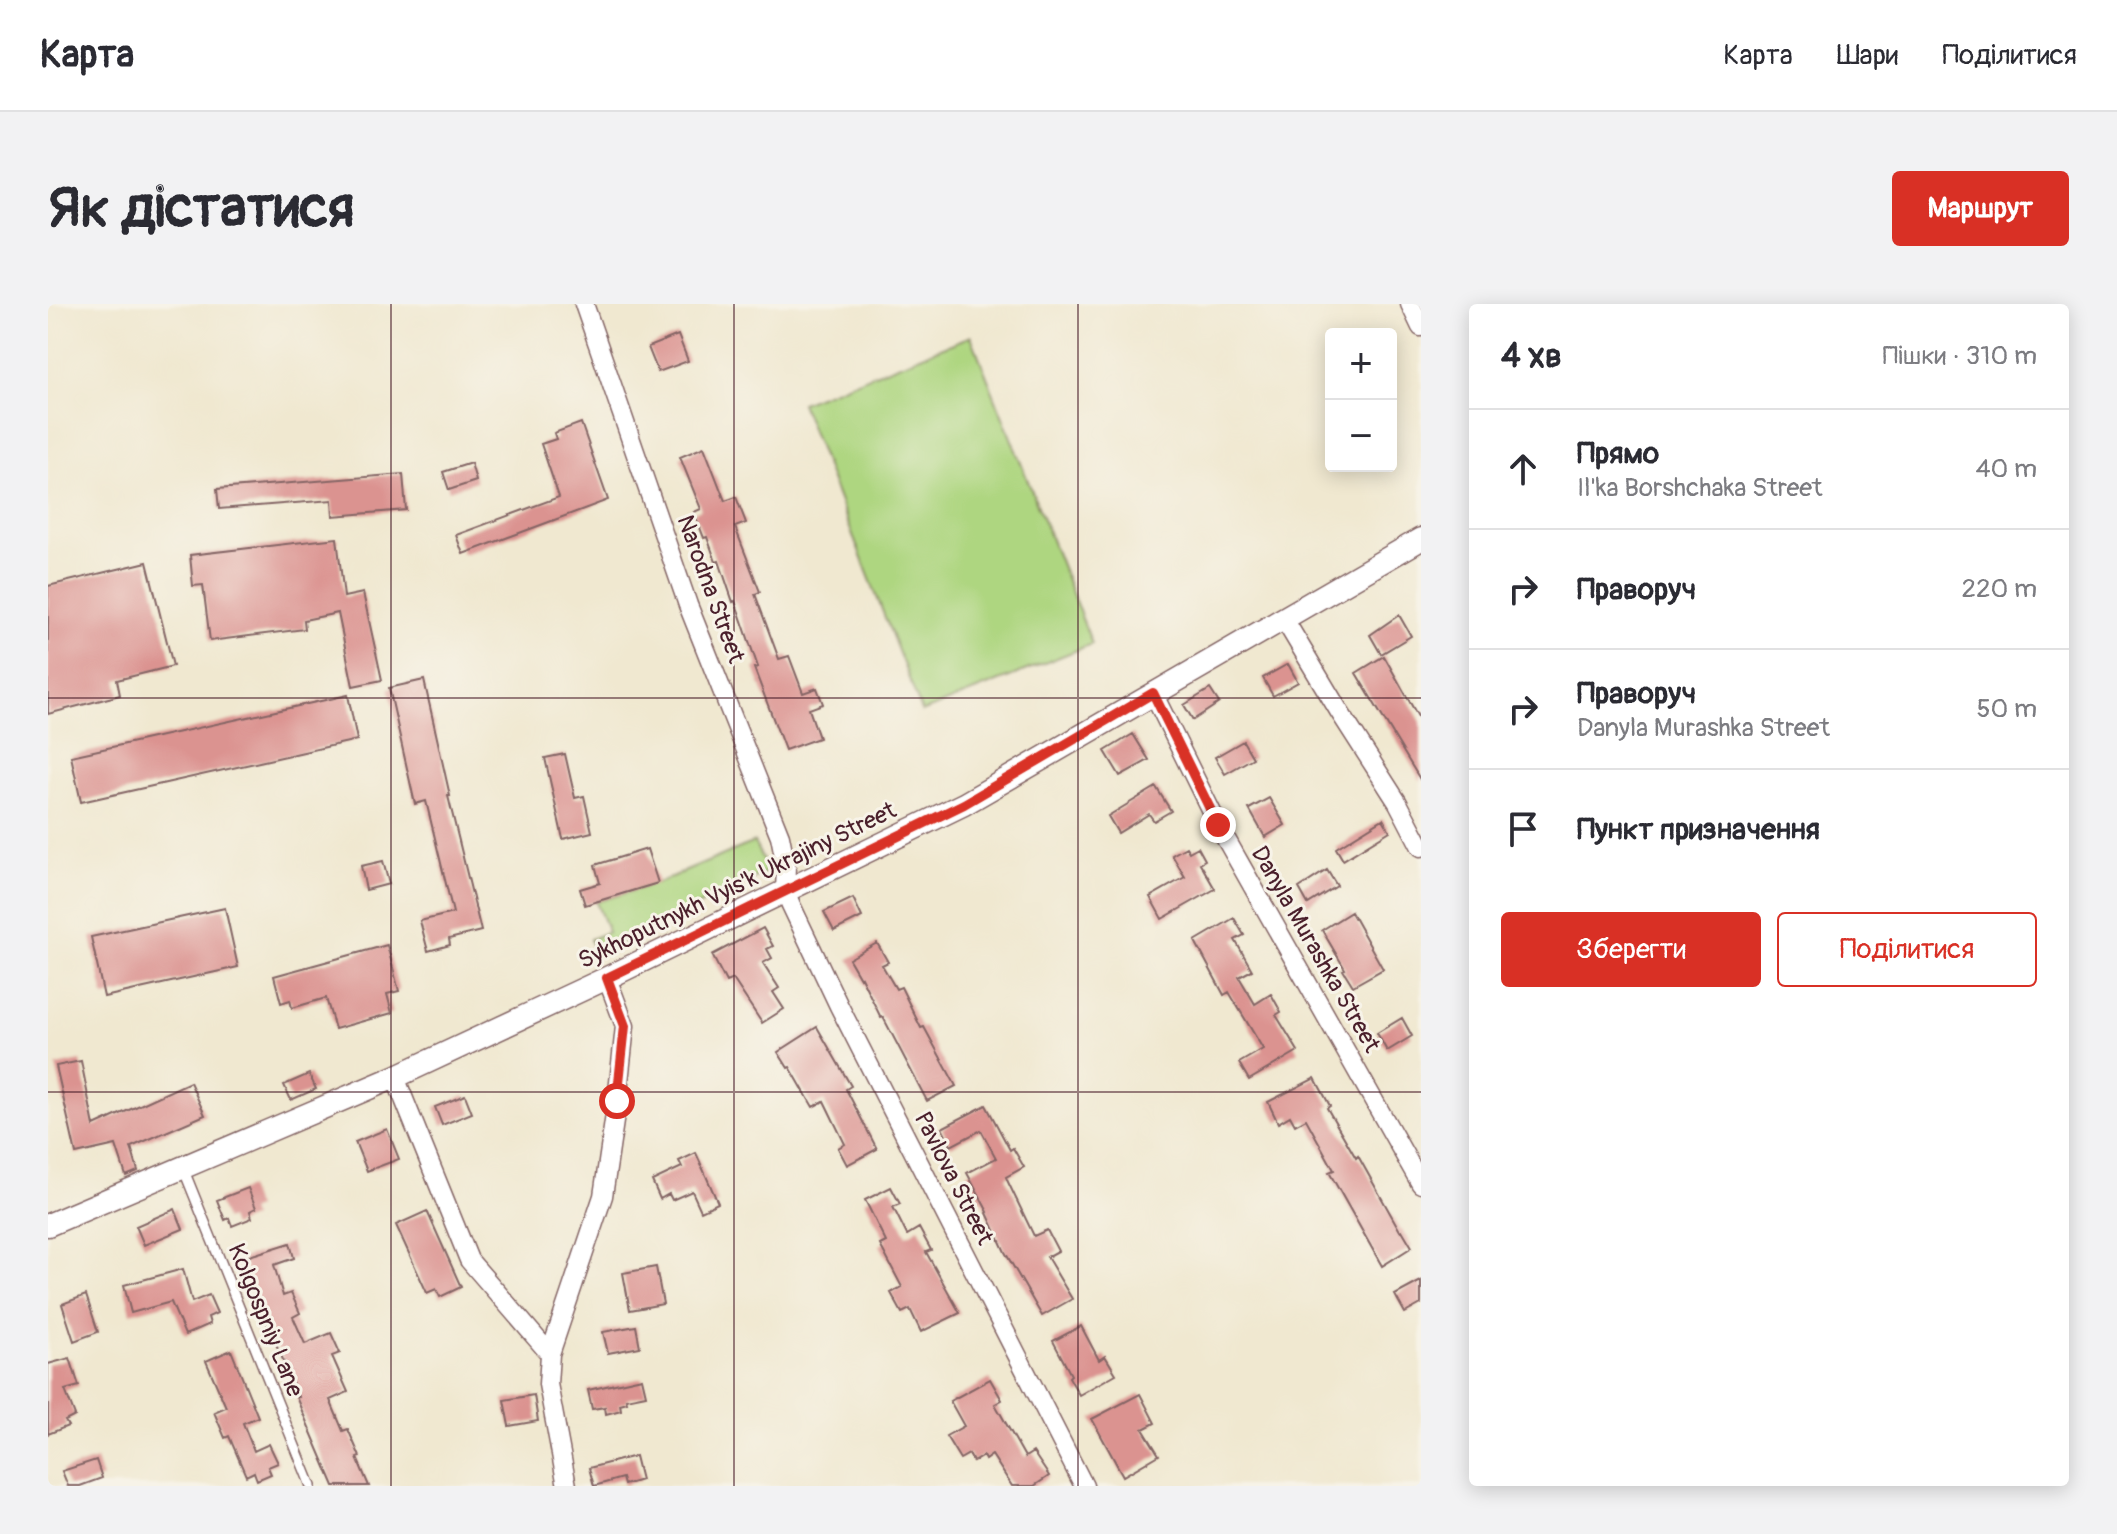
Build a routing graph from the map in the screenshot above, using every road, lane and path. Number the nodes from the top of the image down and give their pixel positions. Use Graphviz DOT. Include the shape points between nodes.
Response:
graph roads {
  1 [pos="584,304"];
  2 [pos="1410,304"];
  3 [pos="1421,327"];
  4 [pos="1421,539"];
  5 [pos="1284,619"];
  6 [pos="1153,693"];
  7 [pos="1421,847"];
  8 [pos="785,891"];
  9 [pos="607,978"];
  10 [pos="395,1077"];
  11 [pos="183,1168"];
  12 [pos="1421,1184"];
  13 [pos="48,1225"];
  14 [pos="550,1354"];
  15 [pos="311,1486"];
  16 [pos="567,1486"];
  17 [pos="1084,1486"];
  1 -- 8 [label="street, Narodna Street" via="688,605 780,836"];
  2 -- 3 [label="street"];
  4 -- 5 [label="street, Sykhoputnykh Vyis'k Ukrajiny Street"];
  5 -- 6 [label="street, Sykhoputnykh Vyis'k Ukrajiny Street"];
  5 -- 7 [label="street"];
  6 -- 8 [label="street, Sykhoputnykh Vyis'k Ukrajiny Street" via="964,804"];
  6 -- 12 [label="street, Danyla Murashka Street" via="1218,825"];
  8 -- 9 [label="street, Sykhoputnykh Vyis'k Ukrajiny Street"];
  8 -- 17 [label="street, Pavlova Street"];
  9 -- 10 [label="street, Sykhoputnykh Vyis'k Ukrajiny Street"];
  9 -- 14 [label="street" via="625,1026 608,1164 603,1196"];
  10 -- 11 [label="street, Sykhoputnykh Vyis'k Ukrajiny Street"];
  10 -- 14 [label="street" via="469,1260"];
  11 -- 13 [label="street, Sykhoputnykh Vyis'k Ukrajiny Street"];
  11 -- 15 [label="lane, Kolgospniy Lane"];
  14 -- 16 [label="street" via="548,1384"];
}
